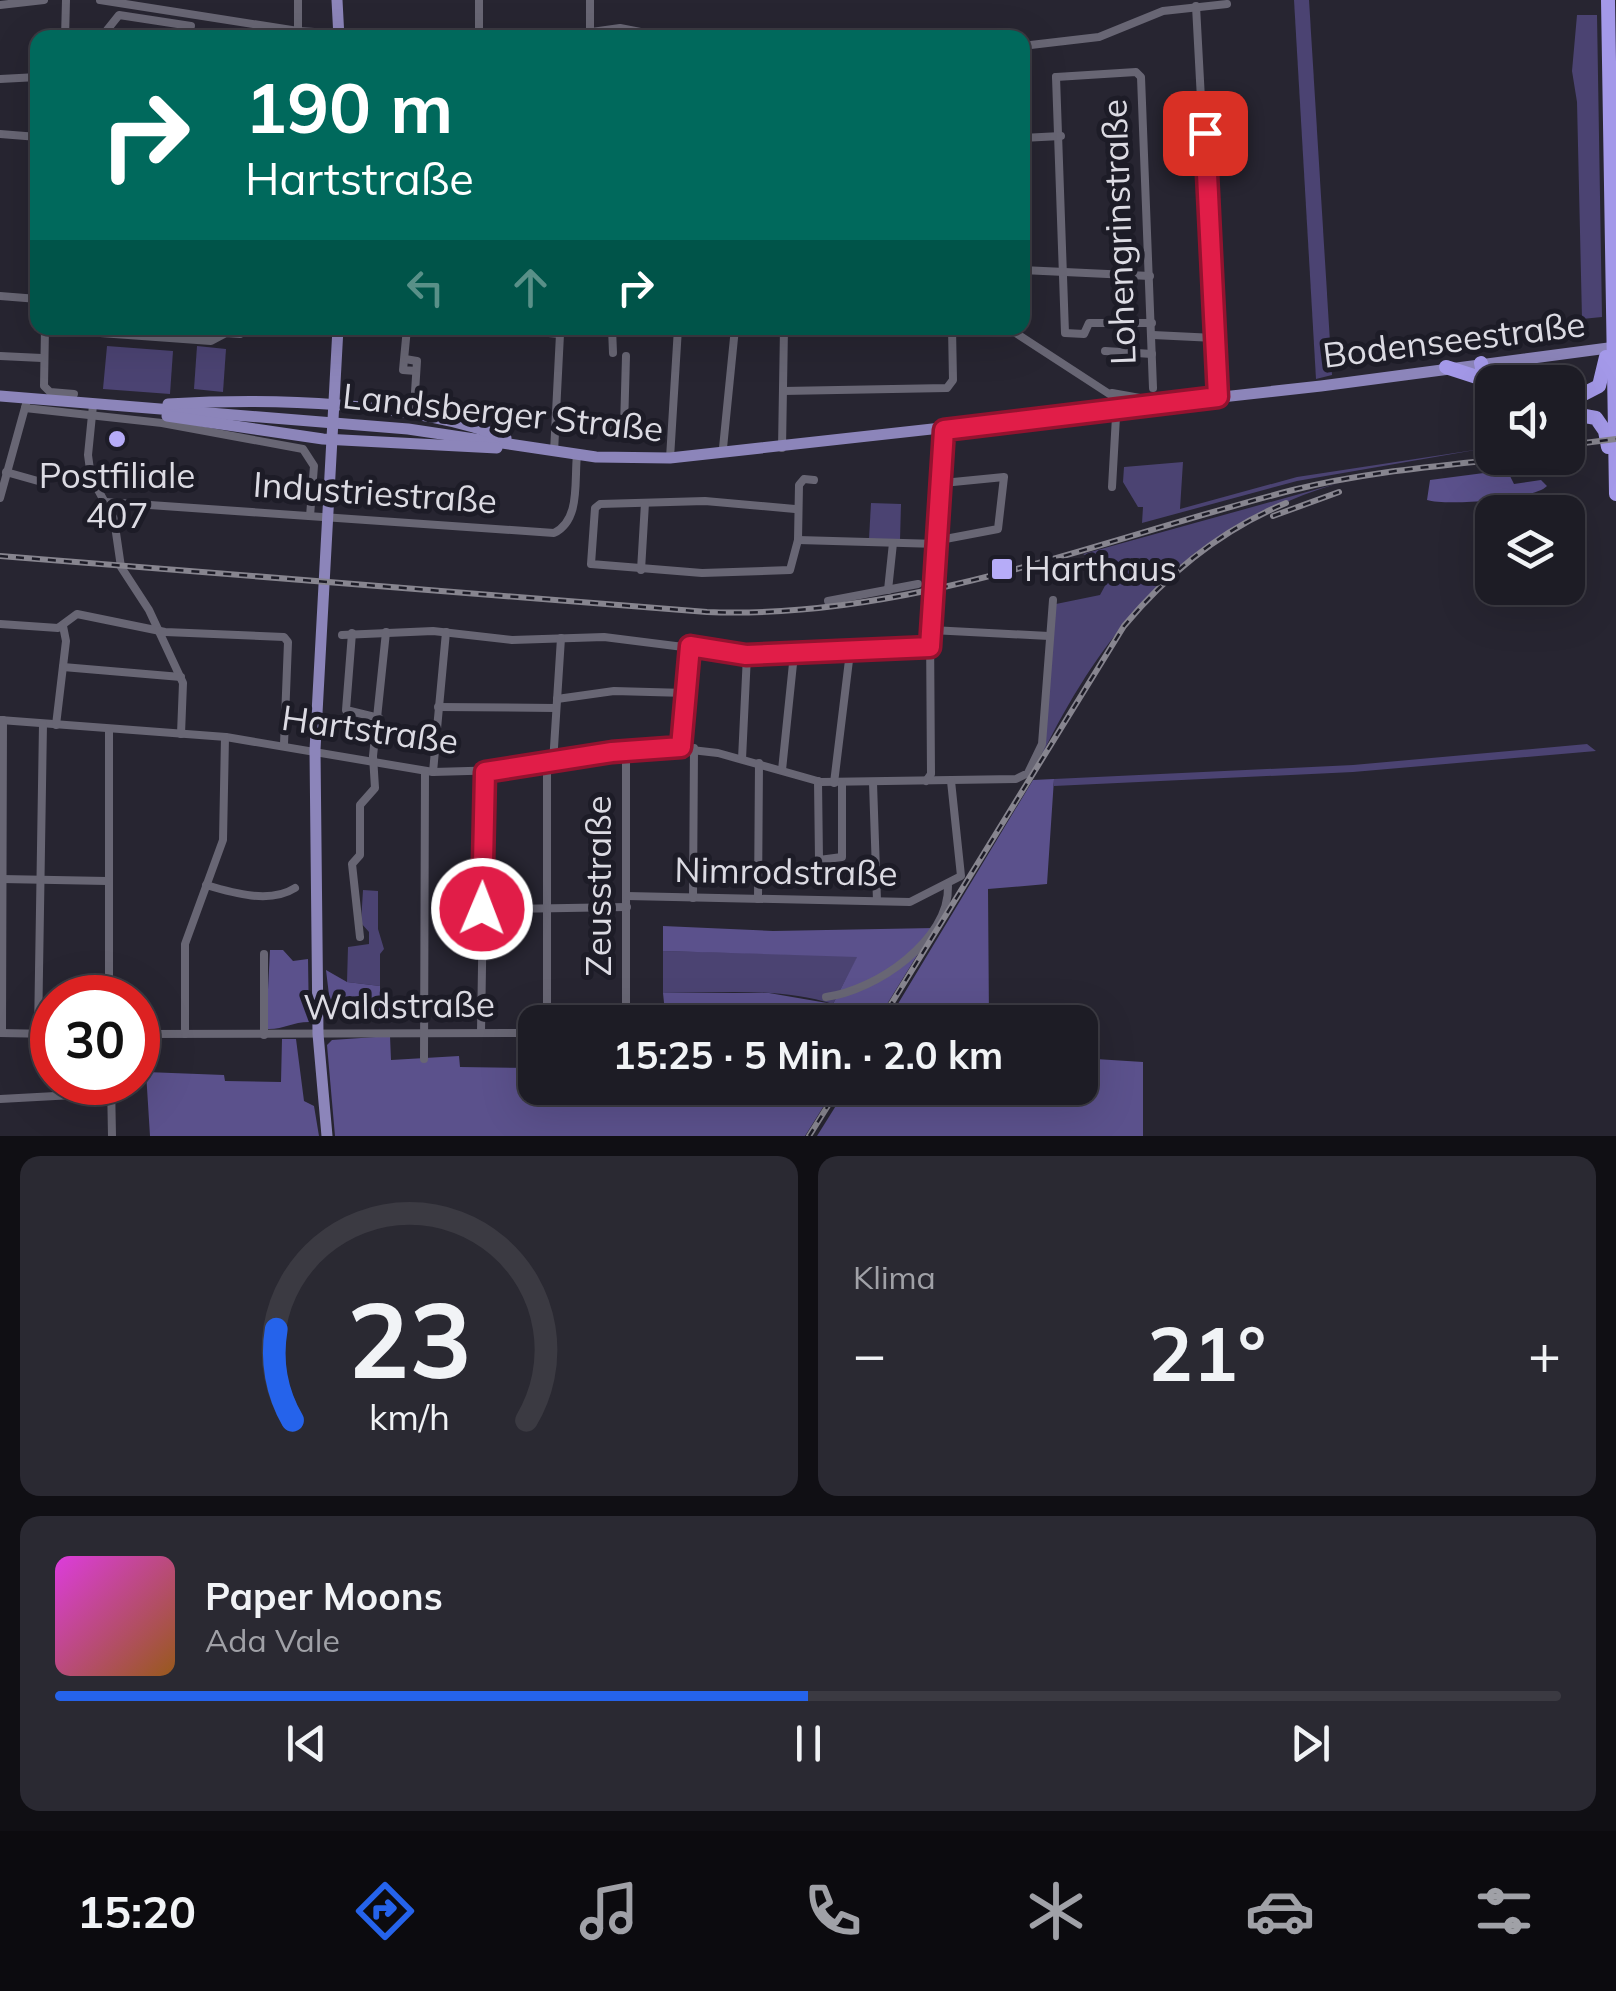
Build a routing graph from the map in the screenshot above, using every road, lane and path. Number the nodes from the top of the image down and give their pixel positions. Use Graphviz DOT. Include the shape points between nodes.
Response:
graph roads {
  1 [pos="44,0"];
  2 [pos="66,0"];
  3 [pos="100,0"];
  4 [pos="298,0"];
  5 [pos="337,0"];
  6 [pos="479,0"];
  7 [pos="590,0"];
  8 [pos="1608,0"];
  9 [pos="1227,4"];
  10 [pos="0,5"];
  11 [pos="1196,6"];
  12 [pos="193,14"];
  13 [pos="191,26"];
  14 [pos="65,30"];
  15 [pos="107,30"];
  16 [pos="191,30"];
  17 [pos="298,30"];
  18 [pos="338,30"];
  19 [pos="480,30"];
  20 [pos="591,30"];
  21 [pos="1030,45"];
  22 [pos="30,77"];
  23 [pos="0,79"];
  24 [pos="0,134"];
  25 [pos="30,136"];
  26 [pos="1061,136"];
  27 [pos="1030,138"];
  28 [pos="1030,270"];
  29 [pos="1064,272"];
  30 [pos="1150,276"];
  31 [pos="0,296"];
  32 [pos="30,298"];
  33 [pos="1612,302"];
  34 [pos="1152,323"];
  35 [pos="44,335"];
  36 [pos="134,335"];
  37 [pos="216,335"];
  38 [pos="338,335"];
  39 [pos="407,335"];
  40 [pos="560,335"];
  41 [pos="612,335"];
  42 [pos="678,335"];
  43 [pos="734,335"];
  44 [pos="784,335"];
  45 [pos="952,335"];
  46 [pos="1019,335"];
  47 [pos="1152,335"];
  48 [pos="1215,338"];
  49 [pos="1616,347"];
  50 [pos="1105,351"];
  51 [pos="613,353"];
  52 [pos="1152,354"];
  53 [pos="0,356"];
  54 [pos="626,356"];
  55 [pos="42,358"];
  56 [pos="1484,362"];
  57 [pos="1484,365"];
  58 [pos="1446,367"];
  59 [pos="1475,382"];
  60 [pos="336,387"];
  61 [pos="1153,388"];
  62 [pos="1299,388"];
  63 [pos="783,391"];
  64 [pos="1112,393"];
  65 [pos="74,394"];
  66 [pos="0,396"];
  67 [pos="1585,396"];
  68 [pos="1218,397"];
  69 [pos="1166,402"];
  70 [pos="26,403"];
  71 [pos="312,405"];
  72 [pos="335,406"];
  73 [pos="134,408"];
  74 [pos="362,408"];
  75 [pos="414,408"];
  76 [pos="1120,409"];
  77 [pos="93,410"];
  78 [pos="1585,414"];
  79 [pos="556,423"];
  80 [pos="944,430"];
  81 [pos="308,438"];
  82 [pos="333,440"];
  83 [pos="356,441"];
  84 [pos="525,447"];
  85 [pos="723,448"];
  86 [pos="782,449"];
  87 [pos="554,452"];
  88 [pos="577,455"];
  89 [pos="332,457"];
  90 [pos="670,458"];
  91 [pos="6,472"];
  92 [pos="814,480"];
  93 [pos="38,481"];
  94 [pos="1616,482"];
  95 [pos="943,483"];
  96 [pos="1112,487"];
  97 [pos="1616,494"];
  98 [pos="0,498"];
  99 [pos="106,502"];
  100 [pos="645,503"];
  101 [pos="795,508"];
  102 [pos="315,517"];
  103 [pos="798,540"];
  104 [pos="939,542"];
  105 [pos="893,543"];
  106 [pos="640,570"];
  107 [pos="918,584"];
  108 [pos="888,590"];
  109 [pos="1053,600"];
  110 [pos="828,601"];
  111 [pos="0,624"];
  112 [pos="64,626"];
  113 [pos="158,630"];
  114 [pos="931,630"];
  115 [pos="386,632"];
  116 [pos="446,632"];
  117 [pos="1049,636"];
  118 [pos="561,638"];
  119 [pos="690,646"];
  120 [pos="930,647"];
  121 [pos="850,652"];
  122 [pos="794,654"];
  123 [pos="746,655"];
  124 [pos="63,667"];
  125 [pos="181,677"];
  126 [pos="686,693"];
  127 [pos="556,704"];
  128 [pos="438,707"];
  129 [pos="379,718"];
  130 [pos="1,720"];
  131 [pos="43,724"];
  132 [pos="56,725"];
  133 [pos="109,729"];
  134 [pos="182,734"];
  135 [pos="225,737"];
  136 [pos="284,744"];
  137 [pos="681,747"];
  138 [pos="694,748"];
  139 [pos="315,750"];
  140 [pos="626,750"];
  141 [pos="742,759"];
  142 [pos="374,761"];
  143 [pos="759,763"];
  144 [pos="550,764"];
  145 [pos="782,770"];
  146 [pos="429,772"];
  147 [pos="485,772"];
  148 [pos="818,781"];
  149 [pos="926,781"];
  150 [pos="951,781"];
  151 [pos="838,783"];
  152 [pos="873,783"];
  153 [pos="2,878"];
  154 [pos="41,880"];
  155 [pos="108,880"];
  156 [pos="206,886"];
  157 [pos="948,886"];
  158 [pos="295,888"];
  159 [pos="628,896"];
  160 [pos="694,898"];
  161 [pos="758,899"];
  162 [pos="877,901"];
  163 [pos="627,907"];
  164 [pos="547,909"];
  165 [pos="502,910"];
  166 [pos="360,936"];
  167 [pos="264,954"];
  168 [pos="39,975"];
  169 [pos="109,975"];
  170 [pos="826,997"];
  171 [pos="547,1005"];
  172 [pos="626,1005"];
  173 [pos="422,1032"];
  174 [pos="481,1032"];
  175 [pos="518,1033"];
  176 [pos="1,1034"];
  177 [pos="30,1034"];
  178 [pos="160,1034"];
  179 [pos="184,1034"];
  180 [pos="318,1034"];
  181 [pos="264,1035"];
  182 [pos="424,1059"];
  183 [pos="30,1097"];
  184 [pos="0,1099"];
  185 [pos="111,1105"];
  186 [pos="112,1136"];
  187 [pos="327,1136"];
  1 -- 10 [label="street"];
  2 -- 14 [label="street"];
  3 -- 12 [label="street"];
  4 -- 17 [label="street"];
  5 -- 18 [label="main road"];
  6 -- 19 [label="street"];
  7 -- 20 [label="street"];
  8 -- 33 [label="highway"];
  9 -- 11 [label="street"];
  11 -- 21 [label="street" via="1099,36"];
  11 -- 48 [label="street"];
  12 -- 13 [label="street"];
  12 -- 17 [label="street"];
  13 -- 15 [label="street" via="119,15"];
  13 -- 16 [label="street"];
  22 -- 23 [label="street"];
  24 -- 25 [label="street"];
  26 -- 27 [label="street"];
  26 -- 29 [label="street"];
  26 -- 30 [label="street, Lohengrinstraße" via="1056,75 1140,73"];
  28 -- 29 [label="street"];
  29 -- 30 [label="street"];
  29 -- 34 [label="street" via="1066,332 1084,334 1088,324"];
  30 -- 34 [label="street, Lohengrinstraße"];
  31 -- 32 [label="street"];
  33 -- 67 [label="highway" via="1601,382"];
  33 -- 94 [label="highway"];
  34 -- 47 [label="street, Lohengrinstraße"];
  35 -- 55 [label="street"];
  36 -- 37 [label="street" via="211,341"];
  38 -- 60 [label="main road"];
  39 -- 75 [label="street" via="404,370 416,371"];
  40 -- 79 [label="street"];
  41 -- 51 [label="street"];
  42 -- 90 [label="street"];
  43 -- 85 [label="street"];
  44 -- 63 [label="street"];
  45 -- 63 [label="street" via="953,380 947,388"];
  46 -- 64 [label="street"];
  47 -- 48 [label="street"];
  47 -- 52 [label="street, Lohengrinstraße"];
  48 -- 68 [label="street"];
  49 -- 56 [label="main road, Bodenseestraße"];
  50 -- 52 [label="street"];
  52 -- 61 [label="street, Lohengrinstraße"];
  53 -- 55 [label="street"];
  54 -- 79 [label="street" via="624,428"];
  55 -- 65 [label="street" via="46,389"];
  56 -- 57 [label="highway"];
  56 -- 58 [label="main road, Bodenseestraße"];
  58 -- 59 [label="highway"];
  58 -- 62 [label="main road, Bodenseestraße"];
  60 -- 71 [label="main road"];
  60 -- 72 [label="main road"];
  60 -- 74 [label="main road" via="346,402"];
  62 -- 68 [label="main road, Landsberger Straße"];
  63 -- 86 [label="street"];
  64 -- 69 [label="street"];
  64 -- 76 [label="street"];
  66 -- 70 [label="main road, Landsberger Straße"];
  68 -- 69 [label="main road, Landsberger Straße"];
  69 -- 76 [label="main road, Landsberger Straße"];
  70 -- 77 [label="main road, Landsberger Straße"];
  70 -- 91 [label="street"];
  71 -- 72 [label="main road"];
  71 -- 73 [label="main road"];
  72 -- 74 [label="main road"];
  72 -- 82 [label="main road"];
  73 -- 77 [label="main road, Landsberger Straße"];
  73 -- 81 [label="main road"];
  73 -- 84 [label="main road, Landsberger Straße" via="326,422"];
  74 -- 84 [label="main road" via="488,431"];
  76 -- 80 [label="main road, Landsberger Straße"];
  76 -- 96 [label="street"];
  77 -- 99 [label="street" via="88,465"];
  77 -- 102 [label="street" via="310,454"];
  78 -- 94 [label="highway" via="1602,424"];
  79 -- 87 [label="street"];
  80 -- 86 [label="main road, Landsberger Straße"];
  80 -- 95 [label="street"];
  81 -- 82 [label="main road"];
  81 -- 89 [label="main road"];
  82 -- 83 [label="main road"];
  82 -- 89 [label="main road"];
  83 -- 84 [label="main road"];
  83 -- 89 [label="main road"];
  84 -- 87 [label="main road, Landsberger Straße"];
  86 -- 90 [label="main road, Landsberger Straße"];
  87 -- 88 [label="main road, Landsberger Straße"];
  88 -- 90 [label="main road, Landsberger Straße"];
  88 -- 102 [label="street, Industriestraße" via="572,514 554,533"];
  89 -- 139 [label="main road"];
  91 -- 93 [label="street"];
  91 -- 98 [label="street"];
  92 -- 101 [label="street" via="800,482"];
  94 -- 97 [label="highway"];
  95 -- 104 [label="street"];
  95 -- 104 [label="street" via="1004,476 998,529"];
  99 -- 102 [label="street, Industriestraße"];
  99 -- 113 [label="street" via="121,568"];
  100 -- 101 [label="street"];
  100 -- 106 [label="street"];
  100 -- 106 [label="street" via="596,506 593,566"];
  101 -- 103 [label="street"];
  103 -- 105 [label="street"];
  103 -- 106 [label="street" via="786,572"];
  104 -- 105 [label="street"];
  104 -- 114 [label="street"];
  105 -- 108 [label="street"];
  107 -- 108 [label="street"];
  108 -- 110 [label="street"];
  109 -- 117 [label="street"];
  111 -- 112 [label="street"];
  112 -- 113 [label="street" via="77,614"];
  112 -- 124 [label="street"];
  113 -- 125 [label="street"];
  113 -- 136 [label="street" via="285,638"];
  114 -- 117 [label="street"];
  114 -- 120 [label="street"];
  115 -- 116 [label="street"];
  115 -- 129 [label="street"];
  115 -- 129 [label="street" via="347,634 346,710"];
  116 -- 118 [label="street"];
  116 -- 128 [label="street"];
  117 -- 150 [label="street, Hartstraße" via="1042,744 1026,775"];
  118 -- 119 [label="street"];
  118 -- 127 [label="street"];
  119 -- 123 [label="street"];
  119 -- 126 [label="street"];
  120 -- 121 [label="street"];
  120 -- 149 [label="street"];
  121 -- 122 [label="street"];
  121 -- 151 [label="street"];
  122 -- 123 [label="street"];
  122 -- 145 [label="street"];
  123 -- 141 [label="street"];
  124 -- 125 [label="street"];
  124 -- 132 [label="street"];
  125 -- 134 [label="street"];
  126 -- 127 [label="street" via="634,690"];
  126 -- 137 [label="street"];
  127 -- 128 [label="street"];
  127 -- 144 [label="street"];
  128 -- 146 [label="street"];
  129 -- 142 [label="street"];
  130 -- 131 [label="street, Hartstraße"];
  130 -- 153 [label="street"];
  131 -- 132 [label="street, Hartstraße"];
  131 -- 154 [label="street"];
  132 -- 133 [label="street, Hartstraße"];
  133 -- 134 [label="street, Hartstraße"];
  133 -- 155 [label="street"];
  134 -- 135 [label="street, Hartstraße"];
  135 -- 136 [label="street, Hartstraße"];
  135 -- 156 [label="street" via="223,840"];
  136 -- 139 [label="street, Hartstraße"];
  137 -- 138 [label="street, Hartstraße"];
  137 -- 140 [label="street, Hartstraße"];
  138 -- 141 [label="street, Hartstraße"];
  138 -- 160 [label="street"];
  139 -- 142 [label="street, Hartstraße"];
  139 -- 180 [label="main road"];
  140 -- 144 [label="street, Hartstraße"];
  140 -- 159 [label="street, Zeusstraße"];
  141 -- 143 [label="street, Hartstraße"];
  142 -- 146 [label="street, Hartstraße"];
  142 -- 166 [label="street" via="375,788 360,805 360,854 352,864"];
  143 -- 145 [label="street, Hartstraße"];
  143 -- 161 [label="street"];
  144 -- 147 [label="street, Hartstraße"];
  144 -- 164 [label="street"];
  145 -- 148 [label="street, Hartstraße"];
  146 -- 147 [label="street, Hartstraße"];
  146 -- 173 [label="street"];
  147 -- 174 [label="street"];
  148 -- 151 [label="street, Hartstraße"];
  148 -- 151 [label="street" via="819,860 841,859"];
  149 -- 150 [label="street, Hartstraße"];
  149 -- 152 [label="street, Hartstraße"];
  150 -- 157 [label="street, Nimrodstraße" via="962,876"];
  151 -- 152 [label="street, Hartstraße"];
  152 -- 162 [label="street"];
  153 -- 154 [label="street"];
  153 -- 176 [label="street"];
  154 -- 155 [label="street"];
  154 -- 168 [label="street"];
  155 -- 169 [label="street"];
  156 -- 158 [label="street" via="238,895"];
  156 -- 179 [label="street" via="184,944"];
  157 -- 162 [label="street, Nimrodstraße" via="914,902"];
  157 -- 170 [label="street" via="946,910 921,944 870,987"];
  159 -- 160 [label="street, Nimrodstraße"];
  159 -- 163 [label="street, Zeusstraße"];
  160 -- 161 [label="street, Nimrodstraße"];
  161 -- 162 [label="street, Nimrodstraße"];
  163 -- 164 [label="street, Nimrodstraße"];
  163 -- 172 [label="street, Zeusstraße"];
  164 -- 165 [label="street, Nimrodstraße"];
  164 -- 171 [label="street"];
  167 -- 181 [label="street, Waldstraße"];
  173 -- 174 [label="street, Waldstraße"];
  173 -- 180 [label="street, Waldstraße"];
  173 -- 182 [label="street"];
  174 -- 175 [label="street, Waldstraße"];
  176 -- 177 [label="street"];
  178 -- 179 [label="street, Waldstraße"];
  179 -- 181 [label="street, Waldstraße"];
  180 -- 181 [label="street, Waldstraße"];
  180 -- 187 [label="main road"];
  183 -- 184 [label="street"];
  185 -- 186 [label="street"];
}
